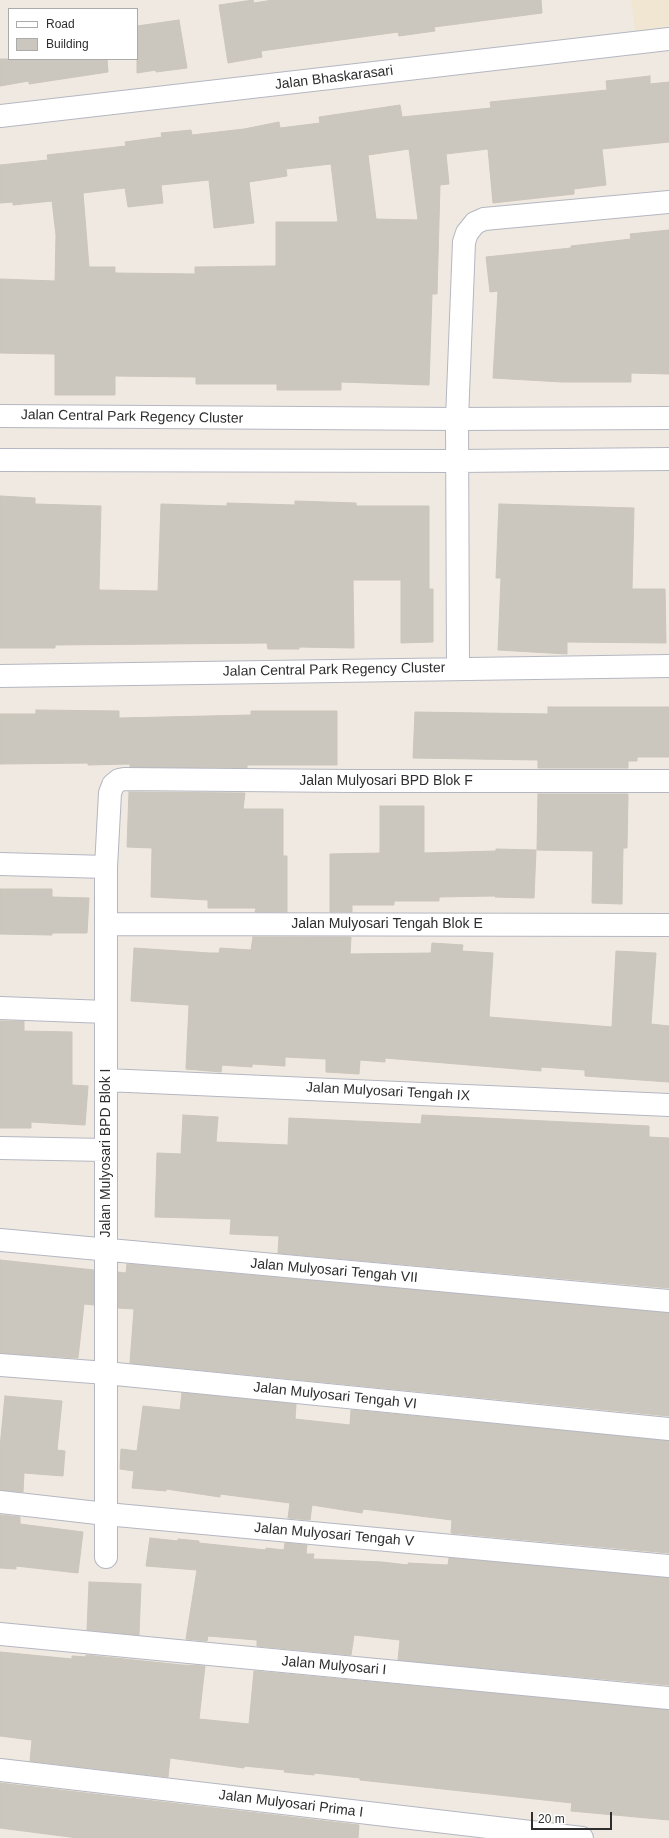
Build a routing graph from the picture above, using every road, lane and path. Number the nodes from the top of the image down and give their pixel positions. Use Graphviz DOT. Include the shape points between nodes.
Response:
graph roads {
  1 [pos="669,39"];
  2 [pos="0,116"];
  3 [pos="669,202"];
  4 [pos="0,416"];
  5 [pos="669,418"];
  6 [pos="457,419"];
  7 [pos="669,459"];
  8 [pos="0,460"];
  9 [pos="457,461"];
  10 [pos="669,666"];
  11 [pos="458,668"];
  12 [pos="0,676"];
  13 [pos="669,781"];
  14 [pos="110,793"];
  15 [pos="0,864"];
  16 [pos="106,867"];
  17 [pos="106,924"];
  18 [pos="669,925"];
  19 [pos="0,1008"];
  20 [pos="106,1012"];
  21 [pos="106,1080"];
  22 [pos="669,1104"];
  23 [pos="0,1148"];
  24 [pos="106,1150"];
  25 [pos="0,1240"];
  26 [pos="106,1251"];
  27 [pos="669,1301"];
  28 [pos="0,1365"];
  29 [pos="106,1373"];
  30 [pos="669,1429"];
  31 [pos="0,1502"];
  32 [pos="106,1514"];
  33 [pos="106,1557"];
  34 [pos="669,1566"];
  35 [pos="0,1634"];
  36 [pos="669,1698"];
  37 [pos="0,1770"];
  38 [pos="582,1838"];
  1 -- 2 [label="street, Jalan Bhaskarasari"];
  3 -- 6 [label="street" via="484,219 470,228 464,242"];
  4 -- 6 [label="street, Jalan Central Park Regency Cluster"];
  5 -- 6 [label="street, Jalan Central Park Regency Cluster"];
  6 -- 9 [label="street"];
  7 -- 9 [label="street"];
  8 -- 9 [label="street"];
  9 -- 11 [label="street"];
  10 -- 11 [label="street, Jalan Central Park Regency Cluster"];
  11 -- 12 [label="street, Jalan Central Park Regency Cluster"];
  13 -- 14 [label="street, Jalan Mulyosari BPD Blok F" via="124,779 113,785"];
  14 -- 16 [label="street, Jalan Mulyosari BPD Blok I"];
  15 -- 16 [label="street"];
  16 -- 17 [label="street, Jalan Mulyosari BPD Blok I"];
  17 -- 18 [label="street, Jalan Mulyosari Tengah Blok E"];
  17 -- 20 [label="street, Jalan Mulyosari BPD Blok I"];
  19 -- 20 [label="street"];
  20 -- 21 [label="street, Jalan Mulyosari BPD Blok I"];
  21 -- 22 [label="street, Jalan Mulyosari Tengah IX"];
  21 -- 24 [label="street, Jalan Mulyosari BPD Blok I"];
  23 -- 24 [label="street"];
  24 -- 26 [label="street, Jalan Mulyosari BPD Blok I"];
  25 -- 26 [label="street, Jalan Mulyosari Tengah VII"];
  26 -- 27 [label="street, Jalan Mulyosari Tengah VII"];
  26 -- 29 [label="street, Jalan Mulyosari BPD Blok I"];
  28 -- 29 [label="street, Jalan Mulyosari Tengah VI"];
  29 -- 30 [label="street, Jalan Mulyosari Tengah VI"];
  29 -- 32 [label="street, Jalan Mulyosari BPD Blok I"];
  31 -- 32 [label="street, Jalan Mulyosari Tengah V"];
  32 -- 33 [label="street, Jalan Mulyosari BPD Blok I"];
  32 -- 34 [label="street, Jalan Mulyosari Tengah V"];
  35 -- 36 [label="street, Jalan Mulyosari I"];
  37 -- 38 [label="street, Jalan Mulyosari Prima I"];
}
